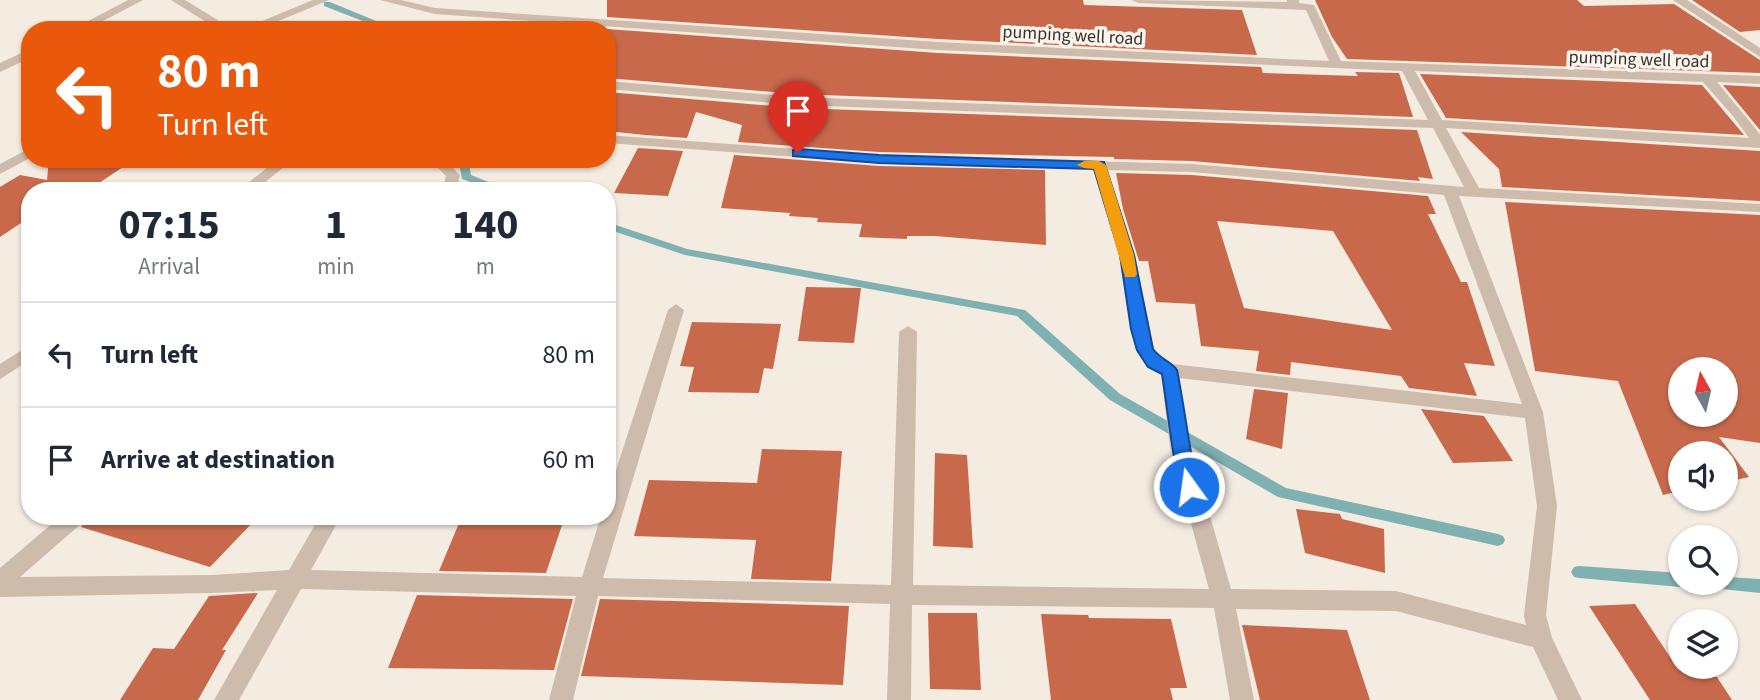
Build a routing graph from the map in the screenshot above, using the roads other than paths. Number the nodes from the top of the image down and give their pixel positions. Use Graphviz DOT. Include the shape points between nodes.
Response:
graph roads {
  1 [pos="137,0"];
  2 [pos="177,0"];
  3 [pos="323,0"];
  4 [pos="386,0"];
  5 [pos="1138,0"];
  6 [pos="1679,0"];
  7 [pos="1293,3"];
  8 [pos="95,21"];
  9 [pos="213,21"];
  10 [pos="269,21"];
  11 [pos="574,21"];
  12 [pos="616,24"];
  13 [pos="1760,53"];
  14 [pos="21,58"];
  15 [pos="1337,65"];
  16 [pos="0,68"];
  17 [pos="1407,68"];
  18 [pos="1706,78"];
  19 [pos="1760,80"];
  20 [pos="616,86"];
  21 [pos="1438,124"];
  22 [pos="616,140"];
  23 [pos="1759,143"];
  24 [pos="21,157"];
  25 [pos="1099,165"];
  26 [pos="275,168"];
  27 [pos="0,170"];
  28 [pos="257,182"];
  29 [pos="1450,191"];
  30 [pos="1474,192"];
  31 [pos="1760,208"];
  32 [pos="676,310"];
  33 [pos="908,332"];
  34 [pos="21,358"];
  35 [pos="1169,370"];
  36 [pos="0,373"];
  37 [pos="1534,412"];
  38 [pos="616,502"];
  39 [pos="65,525"];
  40 [pos="326,525"];
  41 [pos="609,525"];
  42 [pos="296,579"];
  43 [pos="0,581"];
  44 [pos="590,585"];
  45 [pos="0,587"];
  46 [pos="903,595"];
  47 [pos="1223,599"];
  48 [pos="1541,639"];
  49 [pos="226,700"];
  50 [pos="561,700"];
  51 [pos="899,700"];
  52 [pos="1242,700"];
  53 [pos="1570,700"];
  1 -- 8 [label="street"];
  2 -- 9 [label="street"];
  3 -- 10 [label="street"];
  4 -- 11 [label="street, pumping well road" via="435,11"];
  5 -- 7 [label="street"];
  6 -- 13 [label="street"];
  7 -- 15 [label="street" via="1310,7"];
  12 -- 15 [label="street, pumping well road" via="938,46"];
  14 -- 16 [label="street"];
  15 -- 17 [label="street, pumping well road"];
  17 -- 18 [label="street, pumping well road"];
  17 -- 21 [label="street"];
  18 -- 19 [label="street, pumping well road"];
  18 -- 23 [label="street"];
  20 -- 21 [label="street" via="796,101"];
  21 -- 23 [label="street"];
  21 -- 30 [label="street"];
  22 -- 25 [label="street" via="879,159"];
  24 -- 27 [label="street"];
  25 -- 29 [label="street" via="1192,168"];
  25 -- 35 [label="street" via="1127,255 1145,350 1154,363"];
  26 -- 28 [label="street"];
  29 -- 30 [label="street"];
  29 -- 37 [label="street"];
  30 -- 31 [label="street"];
  32 -- 38 [label="street"];
  33 -- 46 [label="street"];
  34 -- 36 [label="street"];
  35 -- 37 [label="street"];
  35 -- 47 [label="street" via="1180,447"];
  37 -- 48 [label="street" via="1548,506 1535,615"];
  39 -- 43 [label="street"];
  40 -- 42 [label="street"];
  41 -- 44 [label="street"];
  42 -- 44 [label="street"];
  42 -- 45 [label="street"];
  42 -- 49 [label="street"];
  44 -- 46 [label="street"];
  44 -- 50 [label="street"];
  46 -- 47 [label="street"];
  46 -- 51 [label="street"];
  47 -- 48 [label="street" via="1396,601"];
  47 -- 52 [label="street"];
  48 -- 53 [label="street"];
}
